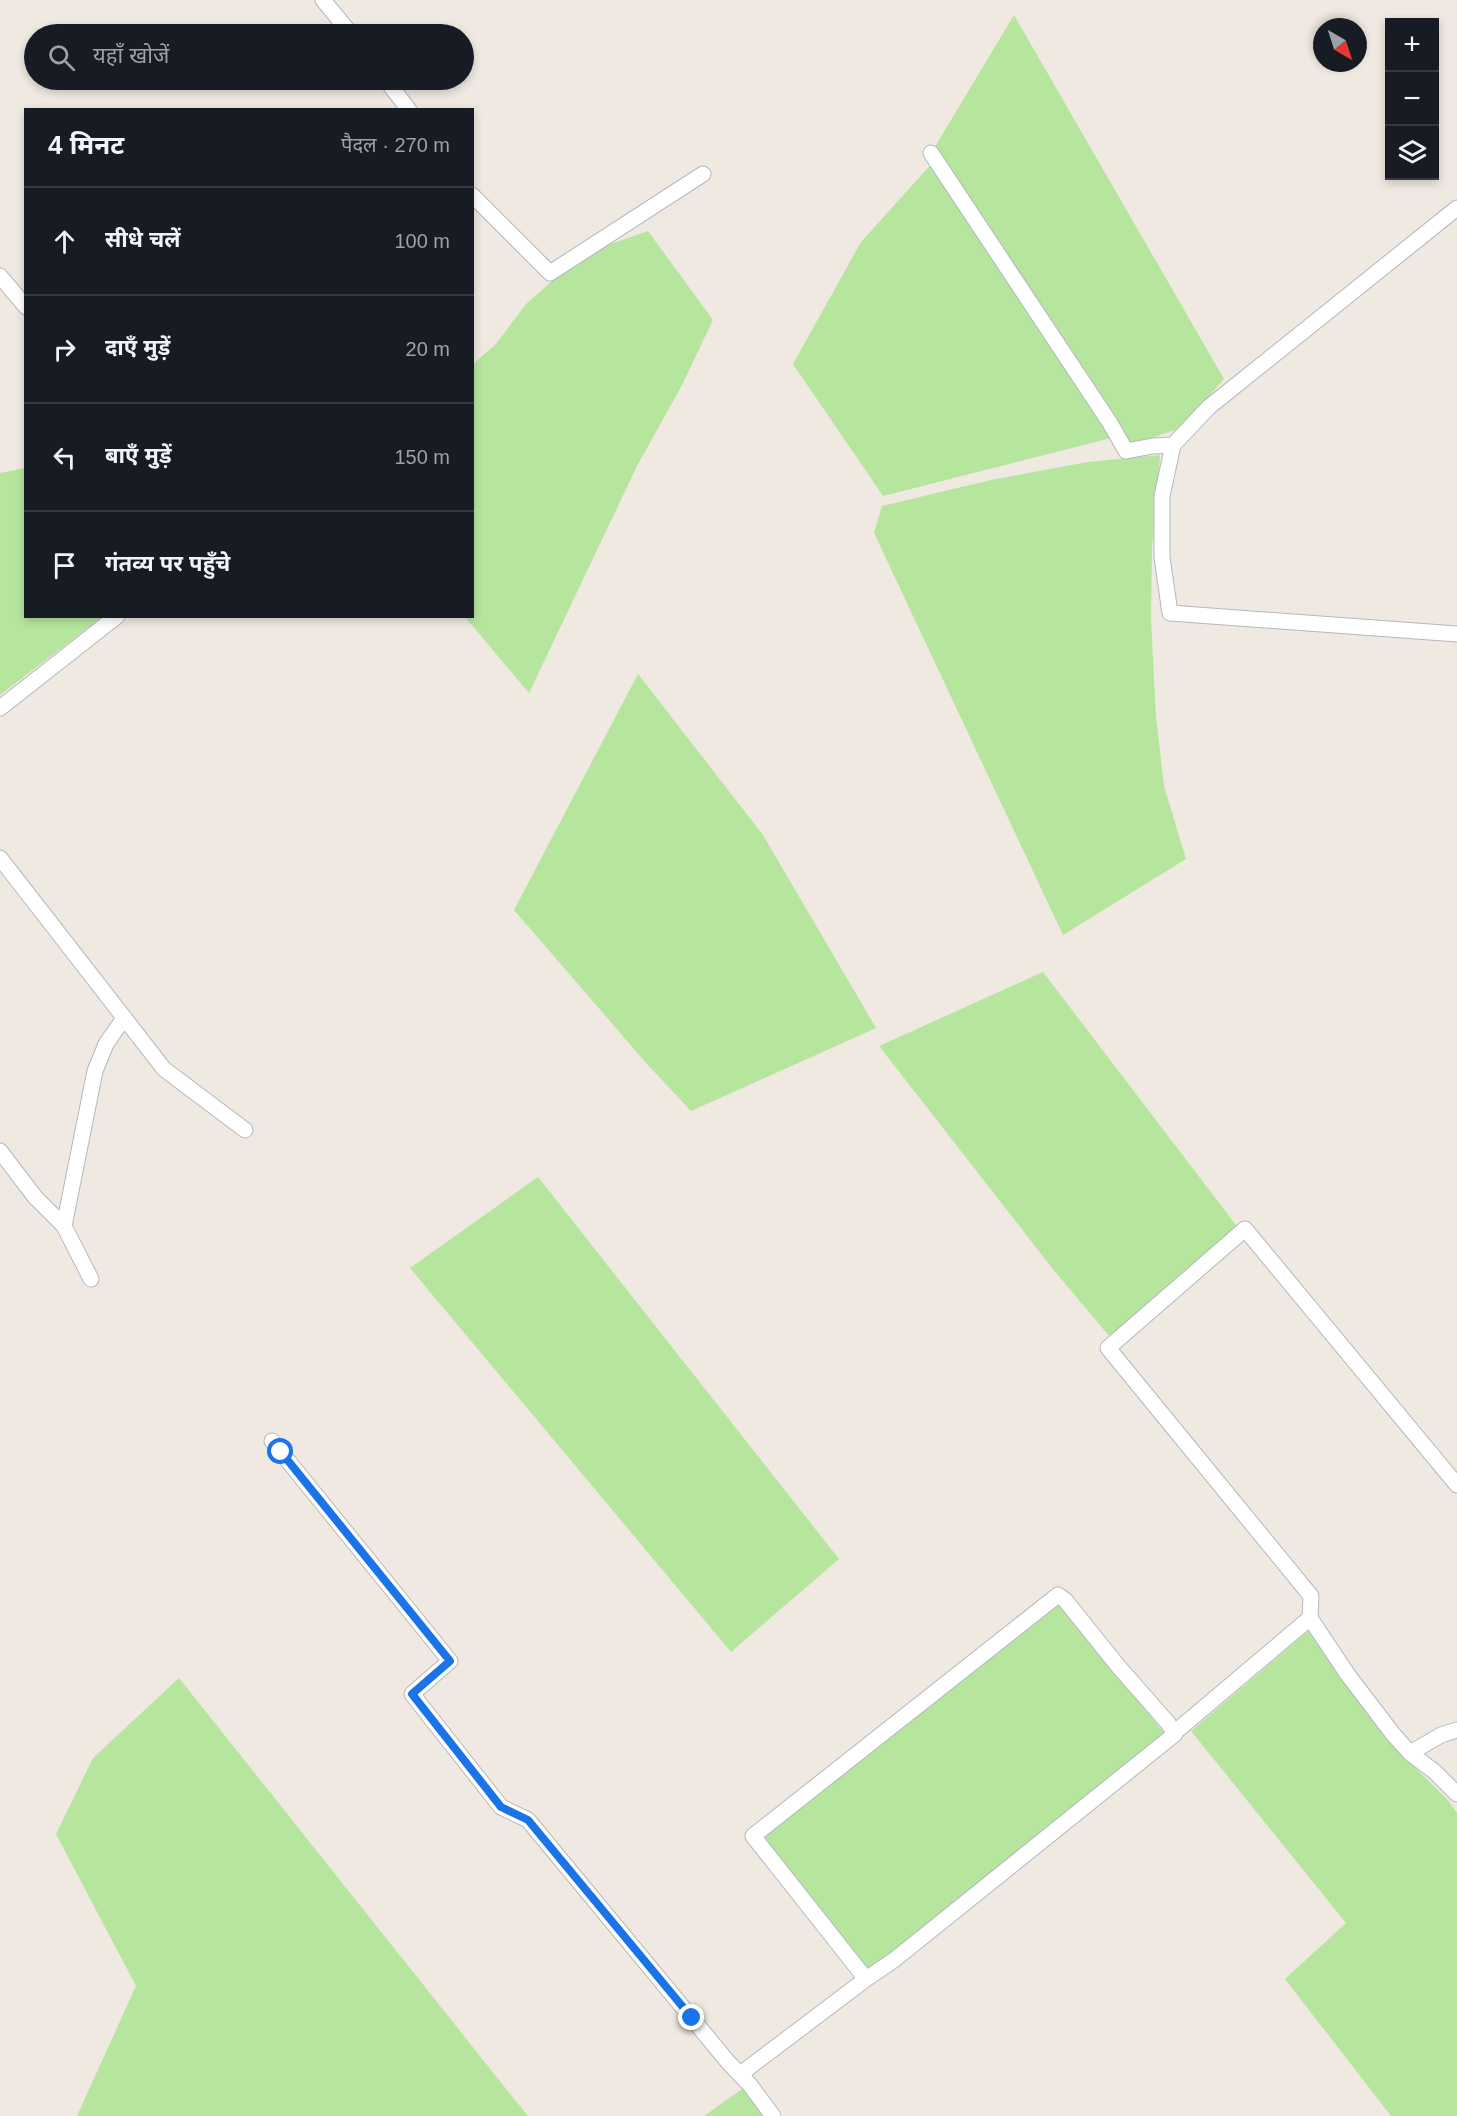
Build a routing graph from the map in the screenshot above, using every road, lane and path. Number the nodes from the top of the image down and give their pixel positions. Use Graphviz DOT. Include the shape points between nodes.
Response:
graph roads {
  1 [pos="323,0"];
  2 [pos="343,24"];
  3 [pos="394,90"];
  4 [pos="407,108"];
  5 [pos="931,153"];
  6 [pos="703,174"];
  7 [pos="474,197"];
  8 [pos="1457,208"];
  9 [pos="0,276"];
  10 [pos="24,305"];
  11 [pos="1173,445"];
  12 [pos="114,618"];
  13 [pos="1457,634"];
  14 [pos="0,708"];
  15 [pos="0,858"];
  16 [pos="124,1018"];
  17 [pos="245,1130"];
  18 [pos="0,1151"];
  19 [pos="64,1226"];
  20 [pos="91,1279"];
  21 [pos="272,1441"];
  22 [pos="1457,1485"];
  23 [pos="1310,1618"];
  24 [pos="1457,1730"];
  25 [pos="1174,1733"];
  26 [pos="1410,1753"];
  27 [pos="1457,1794"];
  28 [pos="866,1979"];
  29 [pos="742,2077"];
  30 [pos="773,2116"];
  1 -- 2 [label="street"];
  3 -- 4 [label="street"];
  5 -- 11 [label="street" via="1126,451"];
  6 -- 7 [label="street" via="550,273"];
  8 -- 11 [label="street" via="1209,407"];
  9 -- 10 [label="street"];
  11 -- 13 [label="street" via="1162,496 1162,557 1170,613"];
  12 -- 14 [label="street"];
  15 -- 16 [label="street"];
  16 -- 17 [label="street" via="164,1069"];
  16 -- 19 [label="street" via="106,1044 95,1071"];
  18 -- 19 [label="street" via="35,1197"];
  19 -- 20 [label="street"];
  21 -- 29 [label="street" via="450,1661 412,1694 501,1807 528,1820"];
  22 -- 23 [label="street" via="1245,1229 1108,1348 1311,1596"];
  23 -- 25 [label="street"];
  23 -- 26 [label="street" via="1348,1675"];
  24 -- 26 [label="street"];
  25 -- 28 [label="street"];
  25 -- 28 [label="street" via="1058,1595 871,1741 753,1836"];
  26 -- 27 [label="street"];
  28 -- 29 [label="street" via="747,2069"];
  29 -- 30 [label="street"];
}
